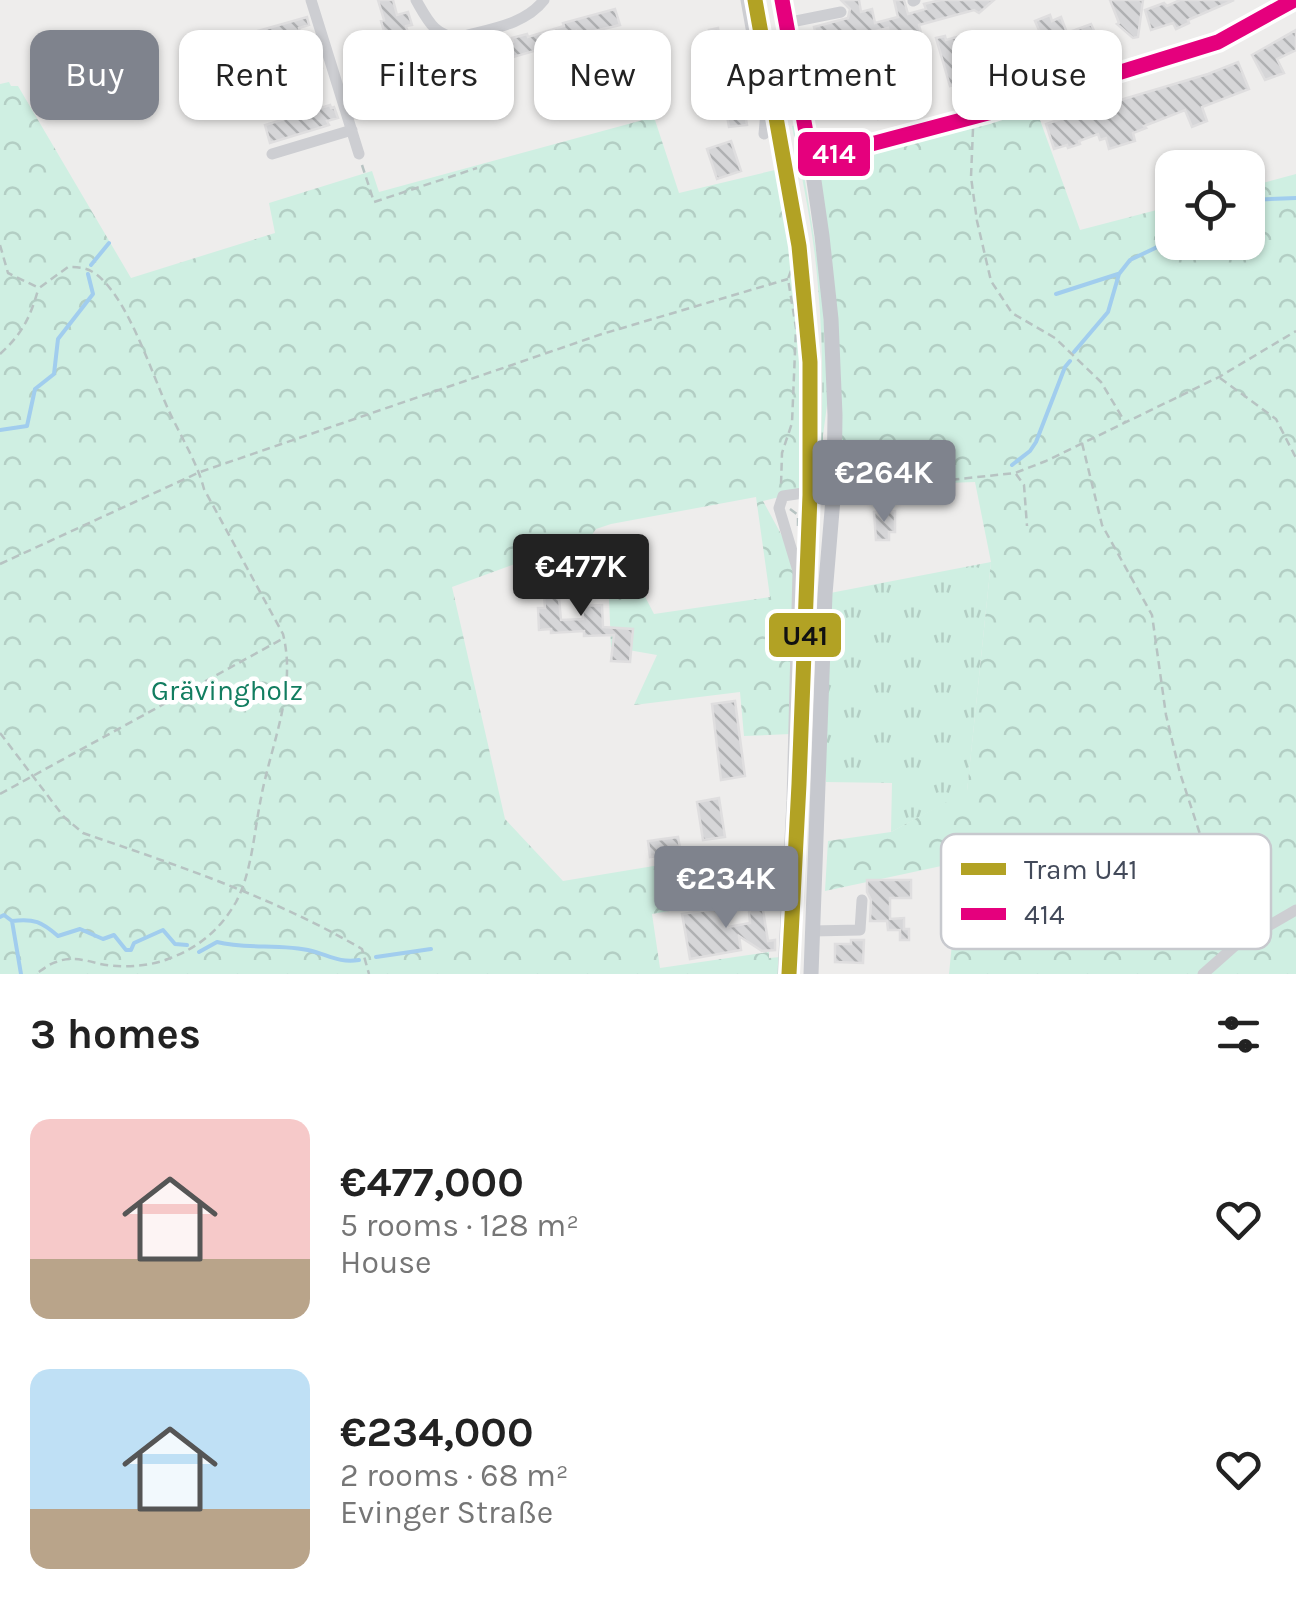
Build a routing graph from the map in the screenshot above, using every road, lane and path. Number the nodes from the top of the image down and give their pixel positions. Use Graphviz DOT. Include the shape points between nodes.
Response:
graph roads {
  1 [pos="311,0"];
  2 [pos="416,0"];
  3 [pos="544,0"];
  4 [pos="746,0"];
  5 [pos="782,0"];
  6 [pos="1294,0"];
  7 [pos="841,12"];
  8 [pos="786,23"];
  9 [pos="324,42"];
  10 [pos="1122,71"];
  11 [pos="783,120"];
  12 [pos="959,120"];
  13 [pos="974,120"];
  14 [pos="784,124"];
  15 [pos="352,130"];
  16 [pos="764,134"];
  17 [pos="787,140"];
  18 [pos="773,144"];
  19 [pos="272,154"];
  20 [pos="359,154"];
  21 [pos="811,160"];
  22 [pos="477,168"];
  23 [pos="0,245"];
  24 [pos="788,280"];
  25 [pos="39,288"];
  26 [pos="1296,331"];
  27 [pos="0,354"];
  28 [pos="1219,378"];
  29 [pos="1126,423"];
  30 [pos="1082,443"];
  31 [pos="1296,458"];
  32 [pos="200,472"];
  33 [pos="1015,474"];
  34 [pos="833,493"];
  35 [pos="783,496"];
  36 [pos="798,515"];
  37 [pos="804,516"];
  38 [pos="1027,526"];
  39 [pos="0,564"];
  40 [pos="284,638"];
  41 [pos="0,733"];
  42 [pos="33,776"];
  43 [pos="0,794"];
  44 [pos="1200,834"];
  45 [pos="242,890"];
  46 [pos="862,900"];
  47 [pos="1296,910"];
  48 [pos="1271,924"];
  49 [pos="812,931"];
  50 [pos="1231,949"];
  51 [pos="36,974"];
  52 [pos="368,974"];
  53 [pos="784,974"];
  54 [pos="811,974"];
  55 [pos="1203,974"];
  1 -- 9 [label="street"];
  2 -- 3 [label="street" via="432,27 449,38 524,18"];
  4 -- 16 [label="street"];
  5 -- 8 [label="main road"];
  6 -- 10 [label="street" via="1218,42"];
  7 -- 8 [label="street"];
  8 -- 21 [label="main road"];
  9 -- 15 [label="street"];
  11 -- 14 [label="path"];
  12 -- 21 [label="street"];
  13 -- 29 [label="path" via="971,178 990,281 1012,313 1055,338 1100,382"];
  15 -- 19 [label="street"];
  15 -- 20 [label="street"];
  16 -- 18 [label="path"];
  17 -- 18 [label="path"];
  18 -- 24 [label="path" via="792,238"];
  20 -- 22 [label="path" via="374,202"];
  21 -- 34 [label="main road" via="832,332"];
  23 -- 25 [label="path" via="8,274"];
  24 -- 32 [label="path" via="602,334"];
  24 -- 35 [label="path" via="796,328"];
  25 -- 27 [label="path" via="18,338"];
  25 -- 32 [label="path" via="68,267 86,268 118,299"];
  26 -- 28 [label="path"];
  28 -- 29 [label="path"];
  28 -- 31 [label="path" via="1276,419"];
  29 -- 30 [label="path"];
  30 -- 33 [label="path"];
  30 -- 44 [label="path" via="1102,525 1152,615 1166,715"];
  32 -- 39 [label="path"];
  32 -- 40 [label="path"];
  33 -- 34 [label="path"];
  33 -- 38 [label="path" via="1024,485"];
  34 -- 35 [label="street"];
  34 -- 49 [label="main road"];
  35 -- 53 [label="street" via="779,508 798,571"];
  36 -- 37 [label="path"];
  40 -- 42 [label="path"];
  40 -- 45 [label="path" via="287,681"];
  41 -- 42 [label="path"];
  42 -- 43 [label="path"];
  42 -- 45 [label="path" via="83,833"];
  45 -- 51 [label="path" via="223,922 195,948 138,966 57,961"];
  45 -- 52 [label="path" via="362,948"];
  46 -- 49 [label="street" via="860,930"];
  47 -- 48 [label="street"];
  49 -- 54 [label="main road"];
  50 -- 55 [label="street"];
}
